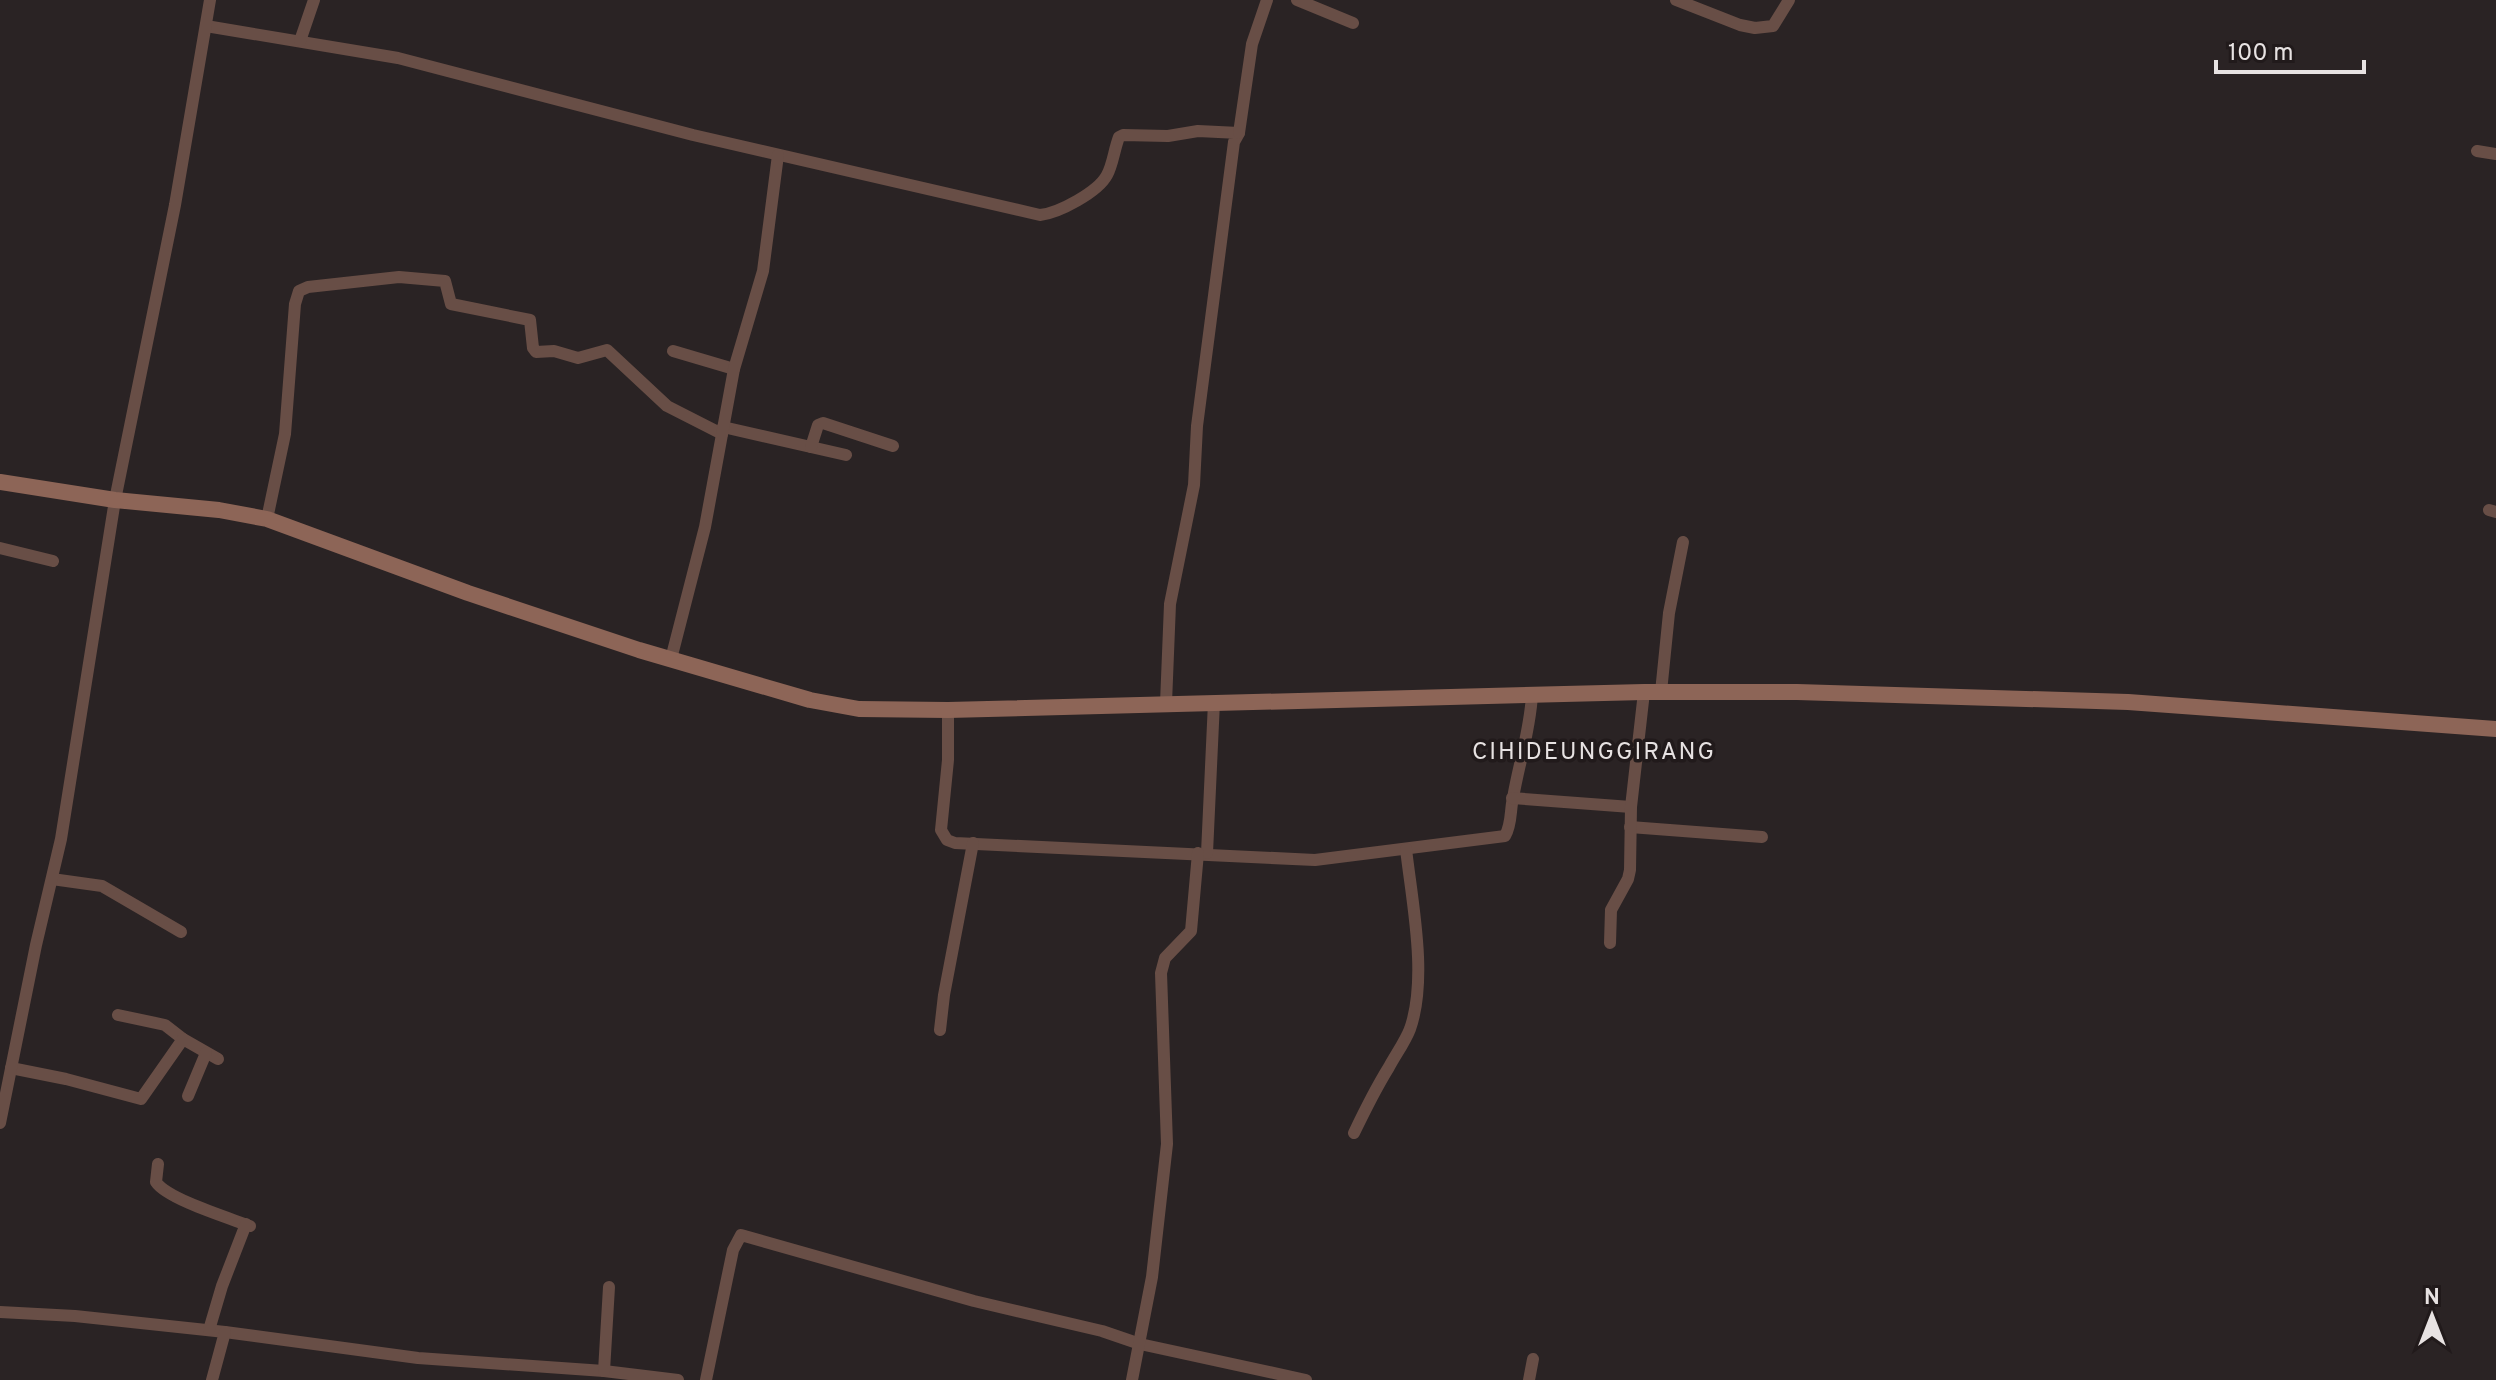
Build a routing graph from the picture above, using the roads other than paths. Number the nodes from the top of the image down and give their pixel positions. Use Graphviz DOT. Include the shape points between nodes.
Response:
graph roads {
  1 [pos="210,0"];
  2 [pos="314,0"];
  3 [pos="1267,0"];
  4 [pos="1297,0"];
  5 [pos="1676,0"];
  6 [pos="1789,0"];
  7 [pos="1353,23"];
  8 [pos="206,26"];
  9 [pos="300,41"];
  10 [pos="1239,133"];
  11 [pos="2477,151"];
  12 [pos="2496,154"];
  13 [pos="778,155"];
  14 [pos="673,351"];
  15 [pos="734,369"];
  16 [pos="723,430"];
  17 [pos="893,446"];
  18 [pos="811,447"];
  19 [pos="846,455"];
  20 [pos="0,482"];
  21 [pos="115,500"];
  22 [pos="267,519"];
  23 [pos="1683,542"];
  24 [pos="0,548"];
  25 [pos="53,561"];
  26 [pos="671,659"];
  27 [pos="1644,692"];
  28 [pos="1661,692"];
  29 [pos="1532,695"];
  30 [pos="1214,702"];
  31 [pos="1166,703"];
  32 [pos="948,710"];
  33 [pos="2496,729"];
  34 [pos="1512,798"];
  35 [pos="1631,807"];
  36 [pos="1630,827"];
  37 [pos="1762,837"];
  38 [pos="973,843"];
  39 [pos="1406,849"];
  40 [pos="1202,853"];
  41 [pos="52,879"];
  42 [pos="181,932"];
  43 [pos="1610,943"];
  44 [pos="118,1015"];
  45 [pos="940,1030"];
  46 [pos="183,1039"];
  47 [pos="11,1068"];
  48 [pos="188,1096"];
  49 [pos="0,1123"];
  50 [pos="1354,1133"];
  51 [pos="158,1164"];
  52 [pos="609,1287"];
  53 [pos="0,1312"];
  54 [pos="209,1330"];
  55 [pos="225,1332"];
  56 [pos="1140,1344"];
  57 [pos="1533,1359"];
  58 [pos="604,1371"];
  59 [pos="212,1380"];
  60 [pos="678,1380"];
  61 [pos="706,1380"];
  62 [pos="1132,1380"];
  63 [pos="1306,1380"];
  64 [pos="1529,1380"];
  1 -- 8 [label="street"];
  2 -- 9 [label="street"];
  3 -- 10 [label="street" via="1252,44"];
  4 -- 7 [label="street"];
  5 -- 6 [label="street" via="1755,28 1773,26"];
  8 -- 9 [label="street"];
  8 -- 21 [label="street"];
  9 -- 13 [label="street" via="398,58"];
  10 -- 13 [label="street" via="1123,135 1099,186 1062,209 1040,215"];
  10 -- 31 [label="street" via="1206,355 1194,485 1170,604"];
  11 -- 12 [label="street"];
  13 -- 15 [label="street" via="763,271"];
  14 -- 15 [label="street"];
  15 -- 16 [label="street"];
  16 -- 18 [label="street"];
  16 -- 22 [label="street" via="667,406 607,350 578,358 536,352 530,320 451,304 445,281 399,277 308,287 299,291 295,304 285,434"];
  16 -- 26 [label="street"];
  17 -- 18 [label="street" via="823,423"];
  18 -- 19 [label="street"];
  20 -- 21 [label="main road"];
  21 -- 22 [label="main road"];
  21 -- 41 [label="street"];
  22 -- 26 [label="main road" via="468,593"];
  23 -- 28 [label="street"];
  24 -- 25 [label="street"];
  26 -- 32 [label="main road" via="837,707"];
  27 -- 28 [label="main road"];
  27 -- 29 [label="main road"];
  27 -- 35 [label="street"];
  28 -- 33 [label="main road" via="2128,702"];
  29 -- 30 [label="main road"];
  29 -- 34 [label="street"];
  30 -- 31 [label="main road"];
  30 -- 40 [label="street"];
  31 -- 32 [label="main road"];
  32 -- 38 [label="street" via="941,830 947,840"];
  34 -- 35 [label="street"];
  34 -- 39 [label="street" via="1505,836"];
  35 -- 36 [label="street"];
  36 -- 37 [label="street"];
  36 -- 43 [label="street" via="1630,870 1611,910"];
  38 -- 40 [label="street"];
  38 -- 45 [label="street"];
  39 -- 40 [label="street" via="1315,860"];
  39 -- 50 [label="street" via="1417,961 1414,1011 1404,1042"];
  40 -- 56 [label="street" via="1191,931 1165,958 1161,973 1167,1144"];
  41 -- 42 [label="street" via="102,886"];
  41 -- 47 [label="street"];
  44 -- 46 [label="street" via="165,1025"];
  46 -- 47 [label="street" via="141,1099"];
  46 -- 48 [label="street" via="212,1056"];
  47 -- 49 [label="street"];
  51 -- 54 [label="street" via="156,1182 161,1188 248,1225"];
  52 -- 58 [label="street"];
  53 -- 54 [label="street"];
  54 -- 55 [label="street"];
  55 -- 58 [label="street" via="418,1358"];
  55 -- 59 [label="street"];
  56 -- 61 [label="street" via="741,1235 733,1250"];
  56 -- 62 [label="street"];
  56 -- 63 [label="street"];
  57 -- 64 [label="street"];
  58 -- 60 [label="street"];
}
